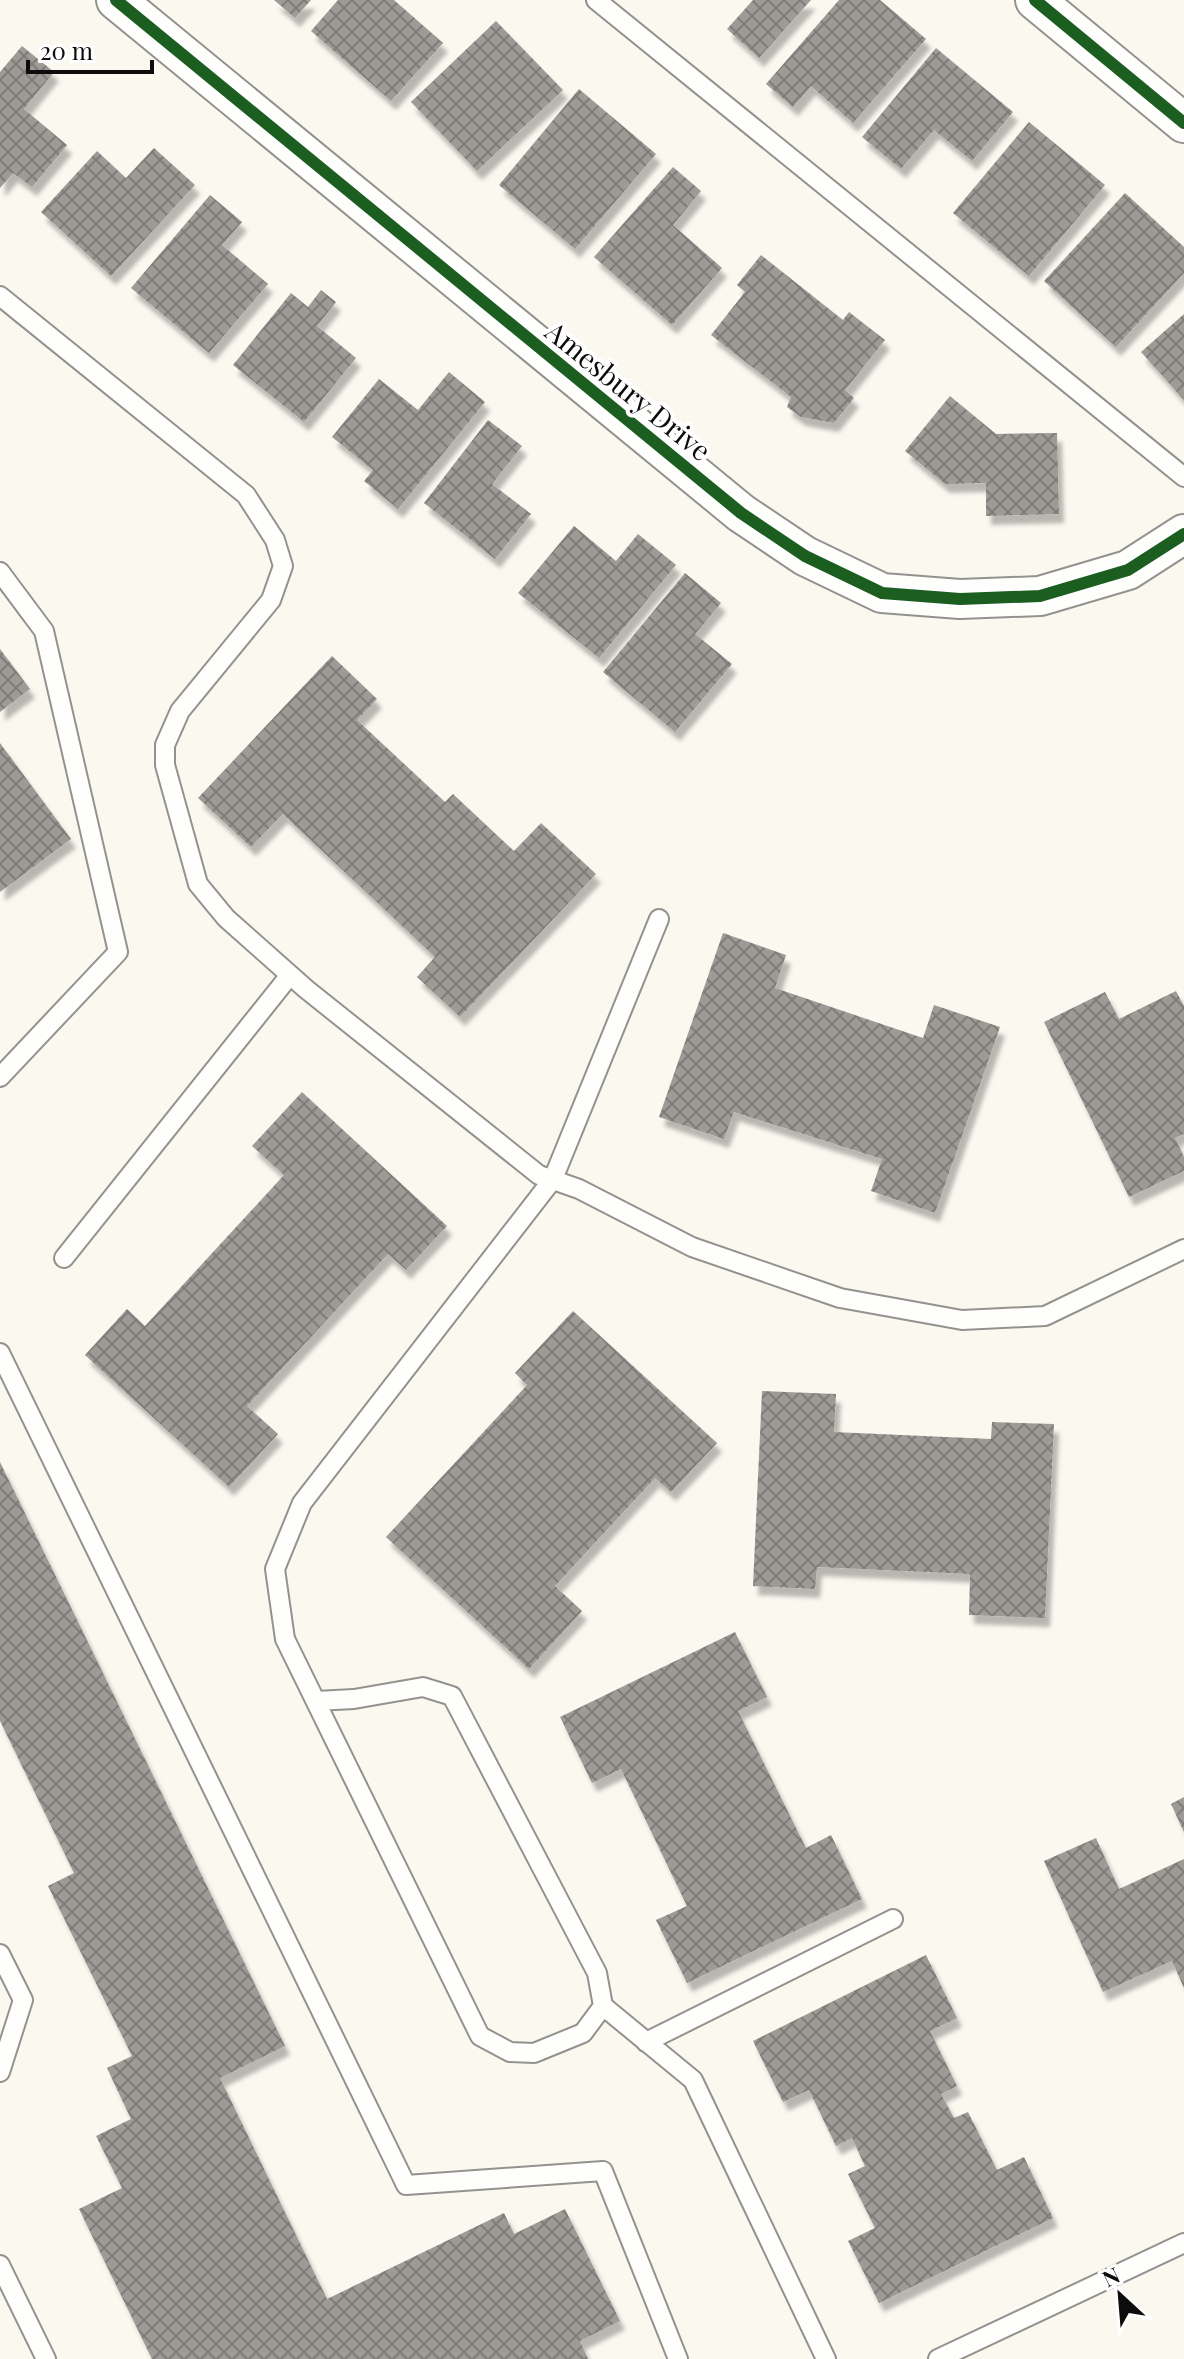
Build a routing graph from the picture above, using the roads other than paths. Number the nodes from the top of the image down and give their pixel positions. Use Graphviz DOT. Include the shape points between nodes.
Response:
graph roads {
  1 [pos="116,0"];
  2 [pos="596,0"];
  3 [pos="1035,0"];
  4 [pos="1076,12"];
  5 [pos="1184,123"];
  6 [pos="0,296"];
  7 [pos="1184,477"];
  8 [pos="1184,534"];
  9 [pos="0,572"];
  10 [pos="659,919"];
  11 [pos="290,975"];
  12 [pos="0,1077"];
  13 [pos="553,1179"];
  14 [pos="1184,1249"];
  15 [pos="64,1258"];
  16 [pos="0,1353"];
  17 [pos="316,1701"];
  18 [pos="893,1919"];
  19 [pos="0,1954"];
  20 [pos="603,2006"];
  21 [pos="646,2042"];
  22 [pos="0,2072"];
  23 [pos="1184,2243"];
  24 [pos="0,2265"];
  25 [pos="7,2298"];
  26 [pos="46,2359"];
  27 [pos="678,2359"];
  28 [pos="826,2359"];
  29 [pos="938,2359"];
  1 -- 8 [label="street, Amesbury Drive" via="728,503 805,556 882,593 960,599 1040,596 1128,570"];
  2 -- 7 [label="lane"];
  3 -- 4 [label="street"];
  4 -- 5 [label="street"];
  6 -- 11 [label="lane" via="246,495 275,540 283,566 271,600 180,711 165,745 165,765 198,884 226,918"];
  9 -- 12 [label="lane" via="44,631 118,952"];
  10 -- 13 [label="lane"];
  11 -- 13 [label="lane" via="539,1175"];
  11 -- 15 [label="lane"];
  13 -- 14 [label="lane" via="692,1247 840,1298 962,1320 1045,1316"];
  13 -- 17 [label="lane" via="302,1503 275,1569 285,1639"];
  16 -- 27 [label="lane" via="406,2185 603,2171"];
  17 -- 20 [label="lane" via="423,1687 452,1696 597,1973"];
  17 -- 20 [label="lane" via="480,2036 510,2052 534,2053 583,2033"];
  18 -- 21 [label="lane"];
  19 -- 22 [label="lane" via="23,2000"];
  20 -- 21 [label="lane"];
  21 -- 28 [label="lane" via="693,2080"];
  23 -- 29 [label="lane"];
  24 -- 25 [label="lane"];
  25 -- 26 [label="lane"];
}
